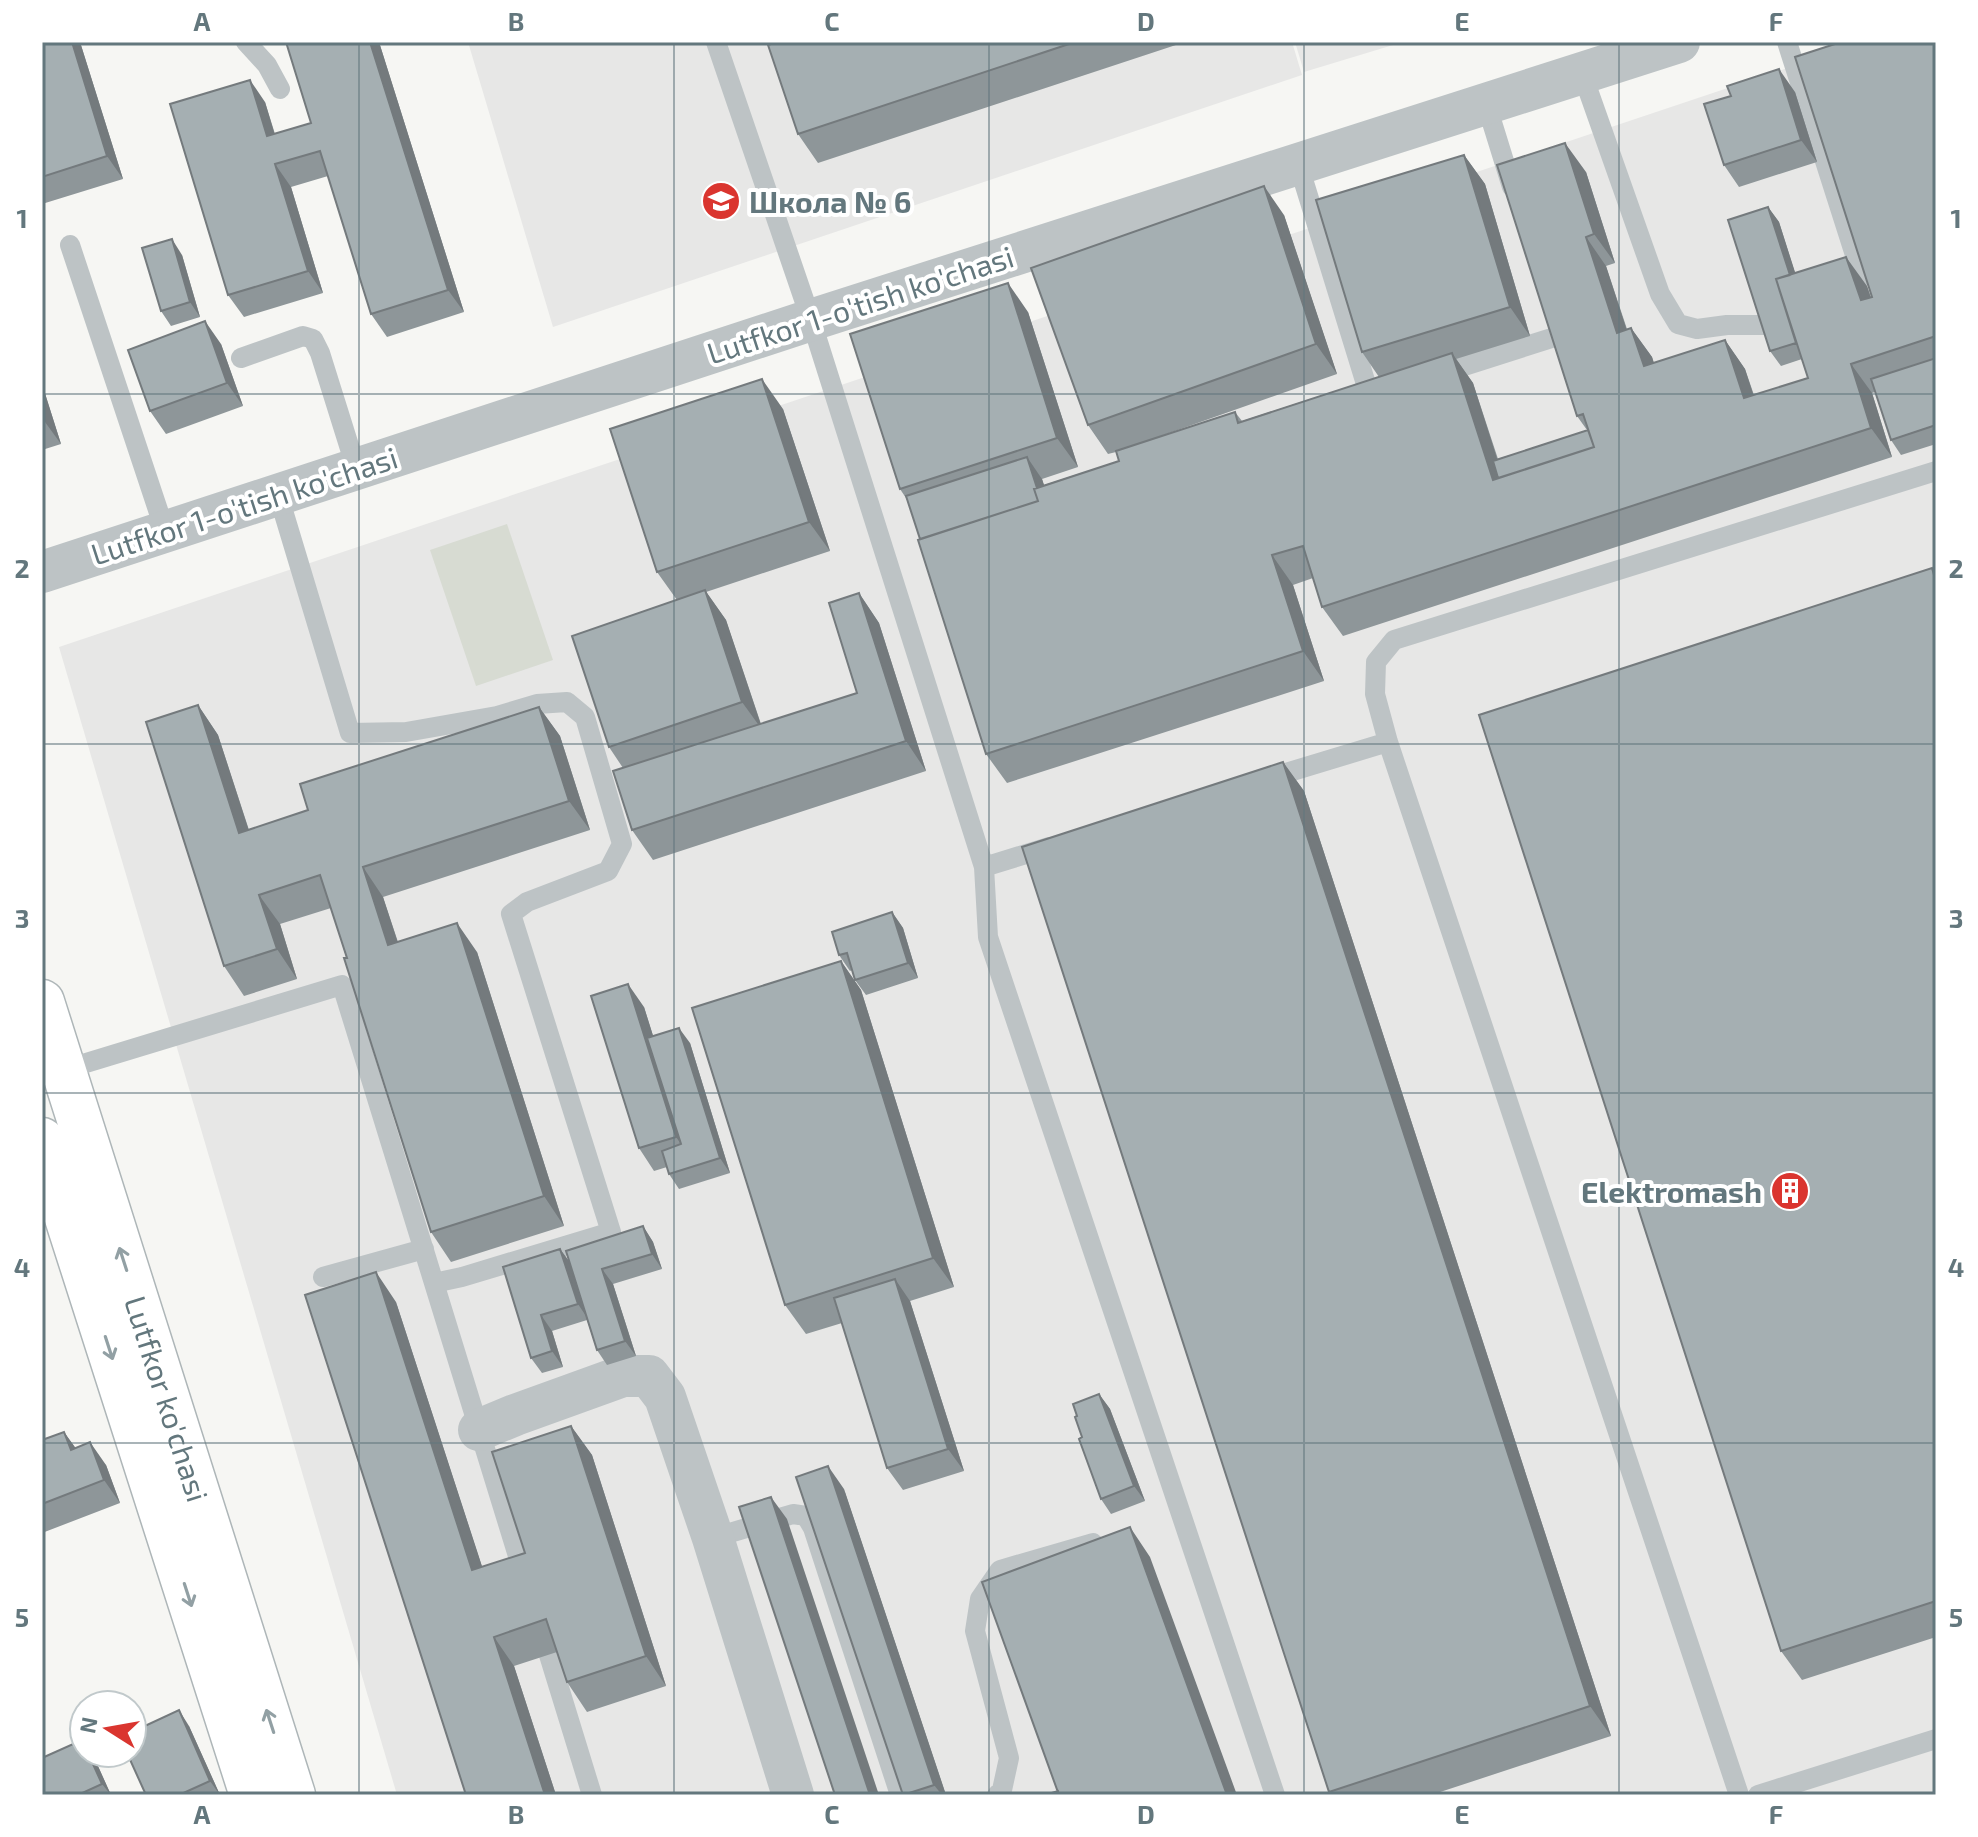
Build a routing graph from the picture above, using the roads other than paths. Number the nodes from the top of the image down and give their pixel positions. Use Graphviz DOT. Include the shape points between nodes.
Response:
graph roads {
  1 [pos="246,42"];
  2 [pos="716,42"];
  3 [pos="1679,42"];
  4 [pos="1787,42"];
  5 [pos="1620,51"];
  6 [pos="1582,73"];
  7 [pos="280,89"];
  8 [pos="1486,103"];
  9 [pos="1298,163"];
  10 [pos="1517,205"];
  11 [pos="70,245"];
  12 [pos="1862,277"];
  13 [pos="811,320"];
  14 [pos="1764,325"];
  15 [pos="1558,335"];
  16 [pos="241,358"];
  17 [pos="1413,383"];
  18 [pos="1370,397"];
  19 [pos="356,468"];
  20 [pos="1936,471"];
  21 [pos="278,494"];
  22 [pos="165,531"];
  23 [pos="42,572"];
  24 [pos="1388,742"];
  25 [pos="1253,783"];
  26 [pos="1073,839"];
  27 [pos="984,867"];
  28 [pos="42,1002"];
  29 [pos="63,1070"];
  30 [pos="42,1140"];
  31 [pos="424,1249"];
  32 [pos="323,1277"];
  33 [pos="434,1283"];
  34 [pos="479,1430"];
  35 [pos="713,1538"];
  36 [pos="1094,1543"];
  37 [pos="528,1588"];
  38 [pos="549,1655"];
  39 [pos="1936,1739"];
  40 [pos="252,1795"];
  41 [pos="293,1795"];
  42 [pos="592,1795"];
  43 [pos="793,1795"];
  44 [pos="900,1795"];
  45 [pos="997,1795"];
  46 [pos="1275,1795"];
  47 [pos="1739,1795"];
  48 [pos="1758,1795"];
  1 -- 7 [label="lane"];
  2 -- 13 [label="lane"];
  3 -- 5 [label="street, Lutfkor 1-o'tish ko'chasi"];
  4 -- 12 [label="lane"];
  5 -- 6 [label="street, Lutfkor 1-o'tish ko'chasi"];
  6 -- 8 [label="street, Lutfkor 1-o'tish ko'chasi"];
  6 -- 14 [label="lane" via="1660,294 1678,324 1697,329"];
  8 -- 9 [label="street, Lutfkor 1-o'tish ko'chasi"];
  8 -- 10 [label="lane"];
  9 -- 13 [label="street, Lutfkor 1-o'tish ko'chasi"];
  9 -- 18 [label="lane"];
  11 -- 22 [label="lane"];
  13 -- 19 [label="street, Lutfkor 1-o'tish ko'chasi"];
  13 -- 27 [label="lane"];
  15 -- 17 [label="lane"];
  16 -- 19 [label="lane" via="303,336 313,339"];
  19 -- 21 [label="street, Lutfkor 1-o'tish ko'chasi"];
  20 -- 24 [label="lane" via="1394,640 1376,662 1375,694"];
  21 -- 22 [label="street, Lutfkor 1-o'tish ko'chasi"];
  21 -- 33 [label="lane" via="350,733 406,732 567,702 585,717 622,844 608,871 527,902 511,914 611,1232"];
  22 -- 23 [label="street, Lutfkor 1-o'tish ko'chasi"];
  24 -- 25 [label="lane"];
  24 -- 47 [label="lane"];
  26 -- 27 [label="lane"];
  27 -- 46 [label="lane" via="988,937"];
  28 -- 29 [label="main road, Lutfkor ko'chasi"];
  29 -- 31 [label="lane" via="342,985"];
  41 -- 29 [label="main road, Lutfkor ko'chasi, one-way"];
  30 -- 40 [label="main road, Lutfkor ko'chasi, one-way"];
  31 -- 32 [label="lane"];
  31 -- 33 [label="lane"];
  33 -- 34 [label="lane"];
  34 -- 35 [label="street" via="623,1376 649,1376 665,1397"];
  34 -- 37 [label="lane"];
  35 -- 43 [label="street"];
  35 -- 44 [label="lane" via="793,1514 806,1516"];
  36 -- 45 [label="lane" via="1000,1570 980,1599 975,1631 1009,1758"];
  38 -- 42 [label="lane"];
  39 -- 48 [label="lane"];
}
